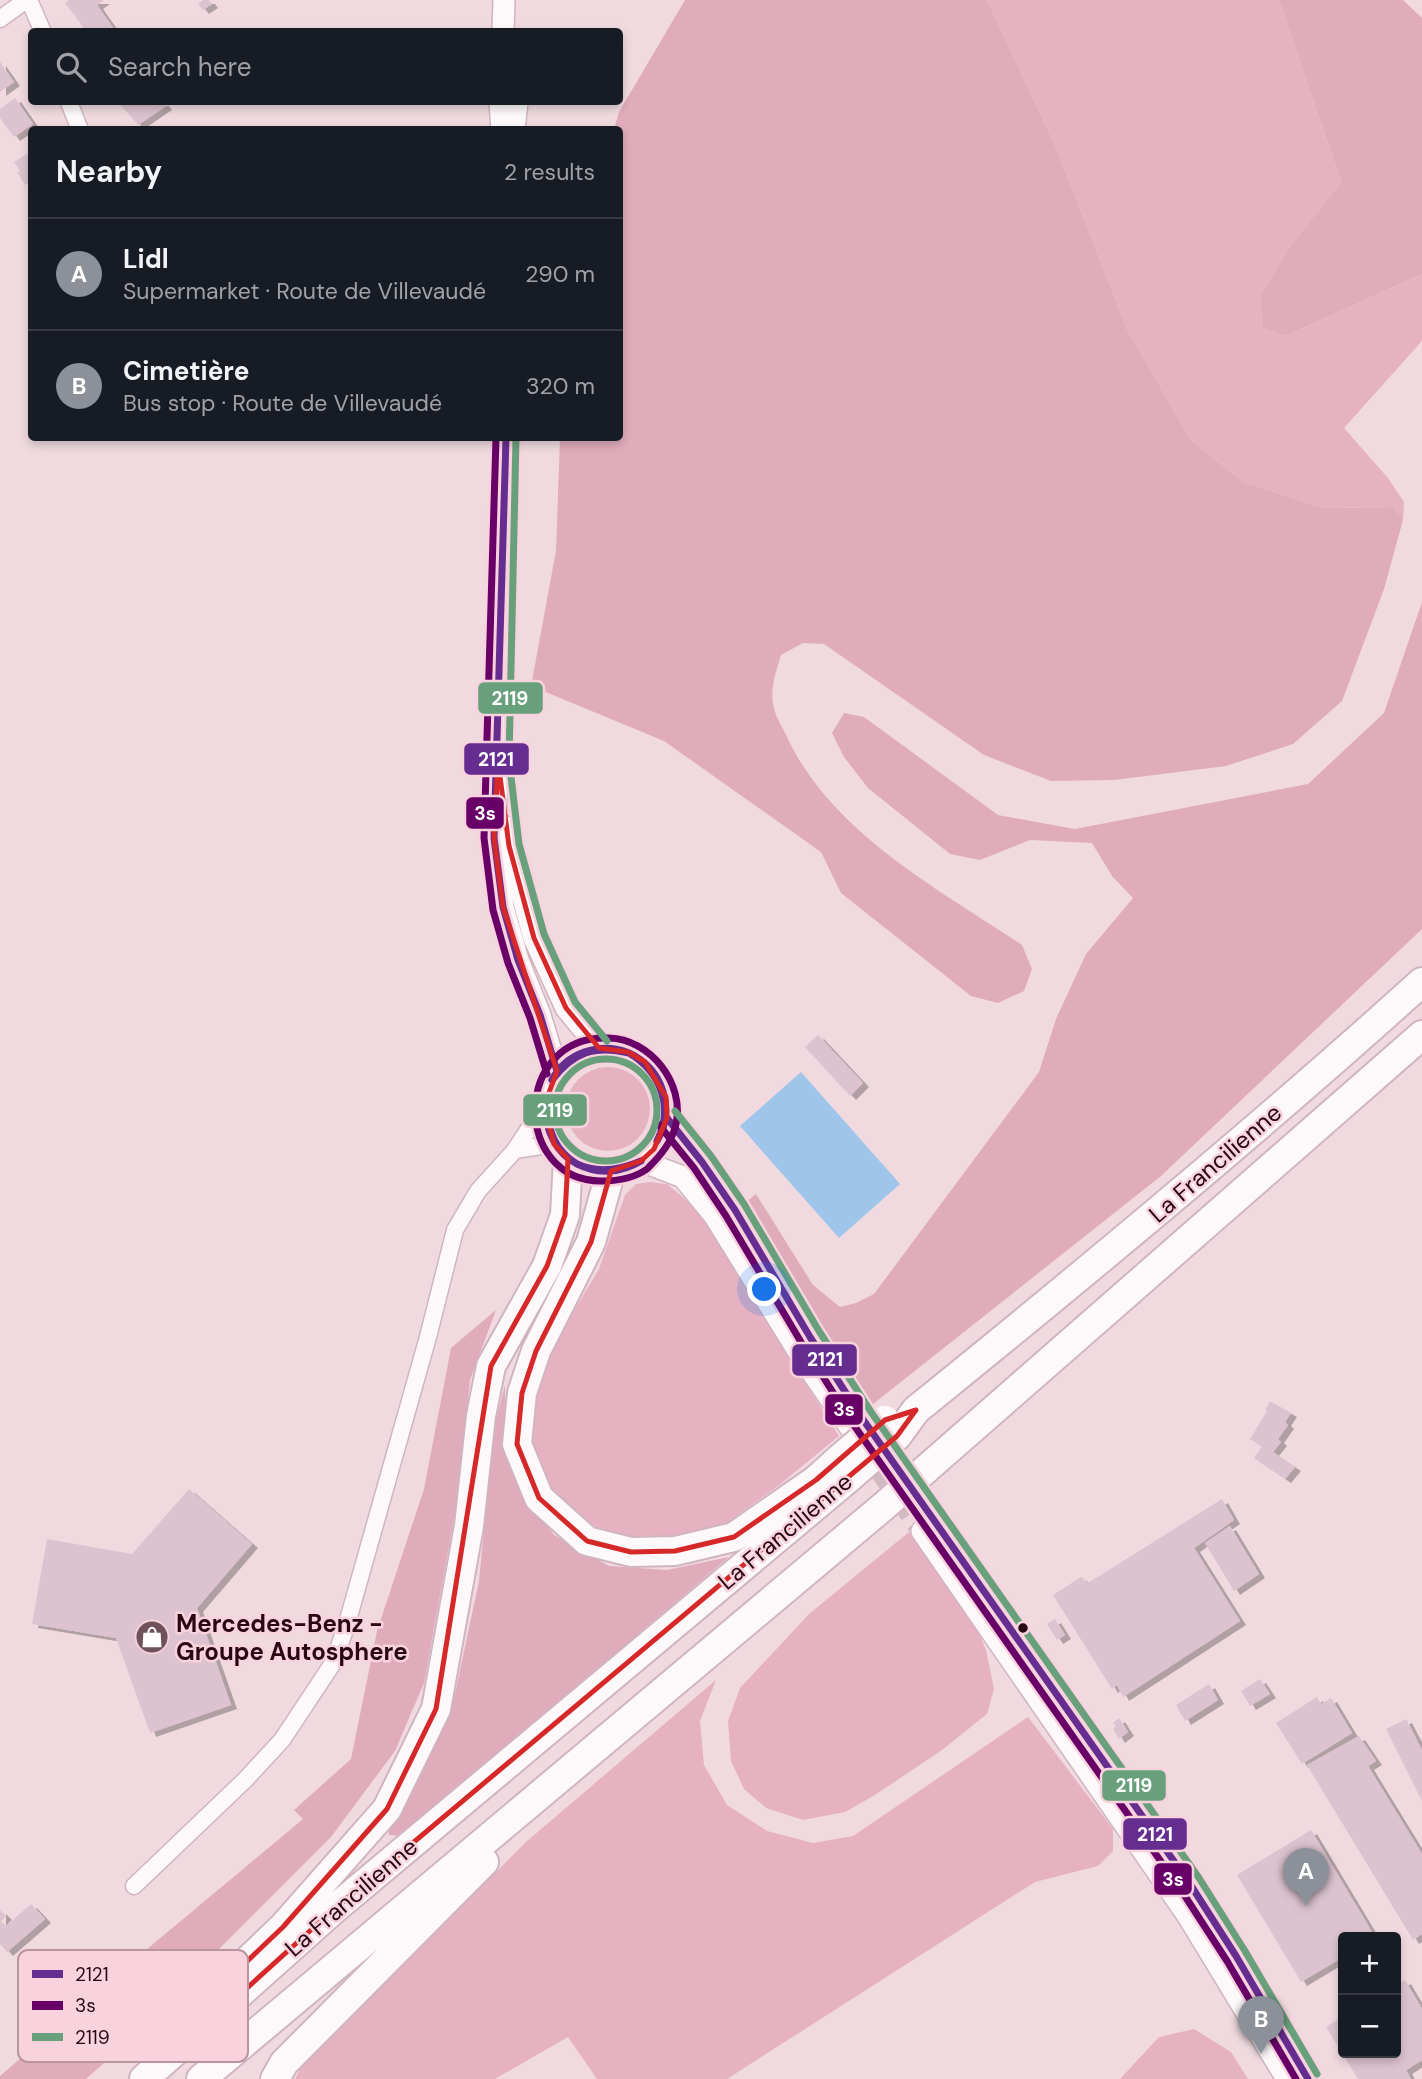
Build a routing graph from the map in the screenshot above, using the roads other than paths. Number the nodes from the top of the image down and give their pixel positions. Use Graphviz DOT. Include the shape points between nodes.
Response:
graph roads {
  1 [pos="27,0"];
  2 [pos="504,0"];
  3 [pos="517,0"];
  4 [pos="0,19"];
  5 [pos="41,28"];
  6 [pos="503,28"];
  7 [pos="516,28"];
  8 [pos="70,105"];
  9 [pos="500,105"];
  10 [pos="517,105"];
  11 [pos="78,126"];
  12 [pos="502,126"];
  13 [pos="514,126"];
  14 [pos="506,441"];
  15 [pos="498,761"];
  16 [pos="1422,982"];
  17 [pos="1422,1035"];
  18 [pos="599,1048"];
  19 [pos="557,1071"];
  20 [pos="544,1106"];
  21 [pos="667,1118"];
  22 [pos="514,1150"];
  23 [pos="561,1152"];
  24 [pos="641,1161"];
  25 [pos="611,1171"];
  26 [pos="873,1425"];
  27 [pos="844,1469"];
  28 [pos="507,1821"];
  29 [pos="134,1886"];
  30 [pos="248,1960"];
  31 [pos="248,1988"];
  32 [pos="248,2039"];
  33 [pos="164,2062"];
  34 [pos="221,2062"];
  35 [pos="144,2079"];
  36 [pos="201,2079"];
  37 [pos="275,2079"];
  38 [pos="1287,2079"];
  39 [pos="1308,2079"];
  1 -- 4 [label="street"];
  1 -- 5 [label="street"];
  2 -- 6 [label="main road"];
  3 -- 7 [label="main road"];
  8 -- 11 [label="street"];
  9 -- 12 [label="main road"];
  10 -- 13 [label="main road"];
  14 -- 15 [label="main road"];
  15 -- 18 [label="main road" via="509,846 534,938 566,1008"];
  15 -- 19 [label="main road" via="494,838 503,907"];
  16 -- 26 [label="highway, La Francilienne" via="1116,1248 916,1410"];
  17 -- 28 [label="highway, La Francilienne, bridge" via="884,1506"];
  18 -- 19 [label="main road" via="583,1052"];
  18 -- 21 [label="main road" via="628,1052 645,1062 659,1078"];
  19 -- 20 [label="main road"];
  20 -- 22 [label="street"];
  20 -- 23 [label="main road" via="545,1125"];
  21 -- 24 [label="main road" via="654,1149"];
  21 -- 26 [label="main road" via="735,1210 810,1337"];
  22 -- 23 [label="street"];
  22 -- 29 [label="street" via="478,1191 455,1230 333,1663 282,1740"];
  23 -- 25 [label="main road" via="582,1167"];
  23 -- 30 [label="highway" via="565,1215 547,1266 491,1366 469,1526 436,1709 387,1809"];
  24 -- 25 [label="main road"];
  24 -- 26 [label="main road" via="683,1177 714,1215 790,1339"];
  25 -- 27 [label="highway" via="591,1242 536,1351 522,1394 517,1444 539,1498 587,1541 631,1552 674,1552 734,1537 816,1480"];
  26 -- 27 [label="highway, bridge"];
  27 -- 31 [label="highway, La Francilienne"];
  28 -- 32 [label="highway, La Francilienne"];
  28 -- 37 [label="highway" via="492,1854 284,2063"];
  33 -- 35 [label="highway, La Francilienne"];
  34 -- 36 [label="highway, La Francilienne"];
  38 -- 39 [label="main road" via="1188,1916 929,1527 1191,1884"];
}
